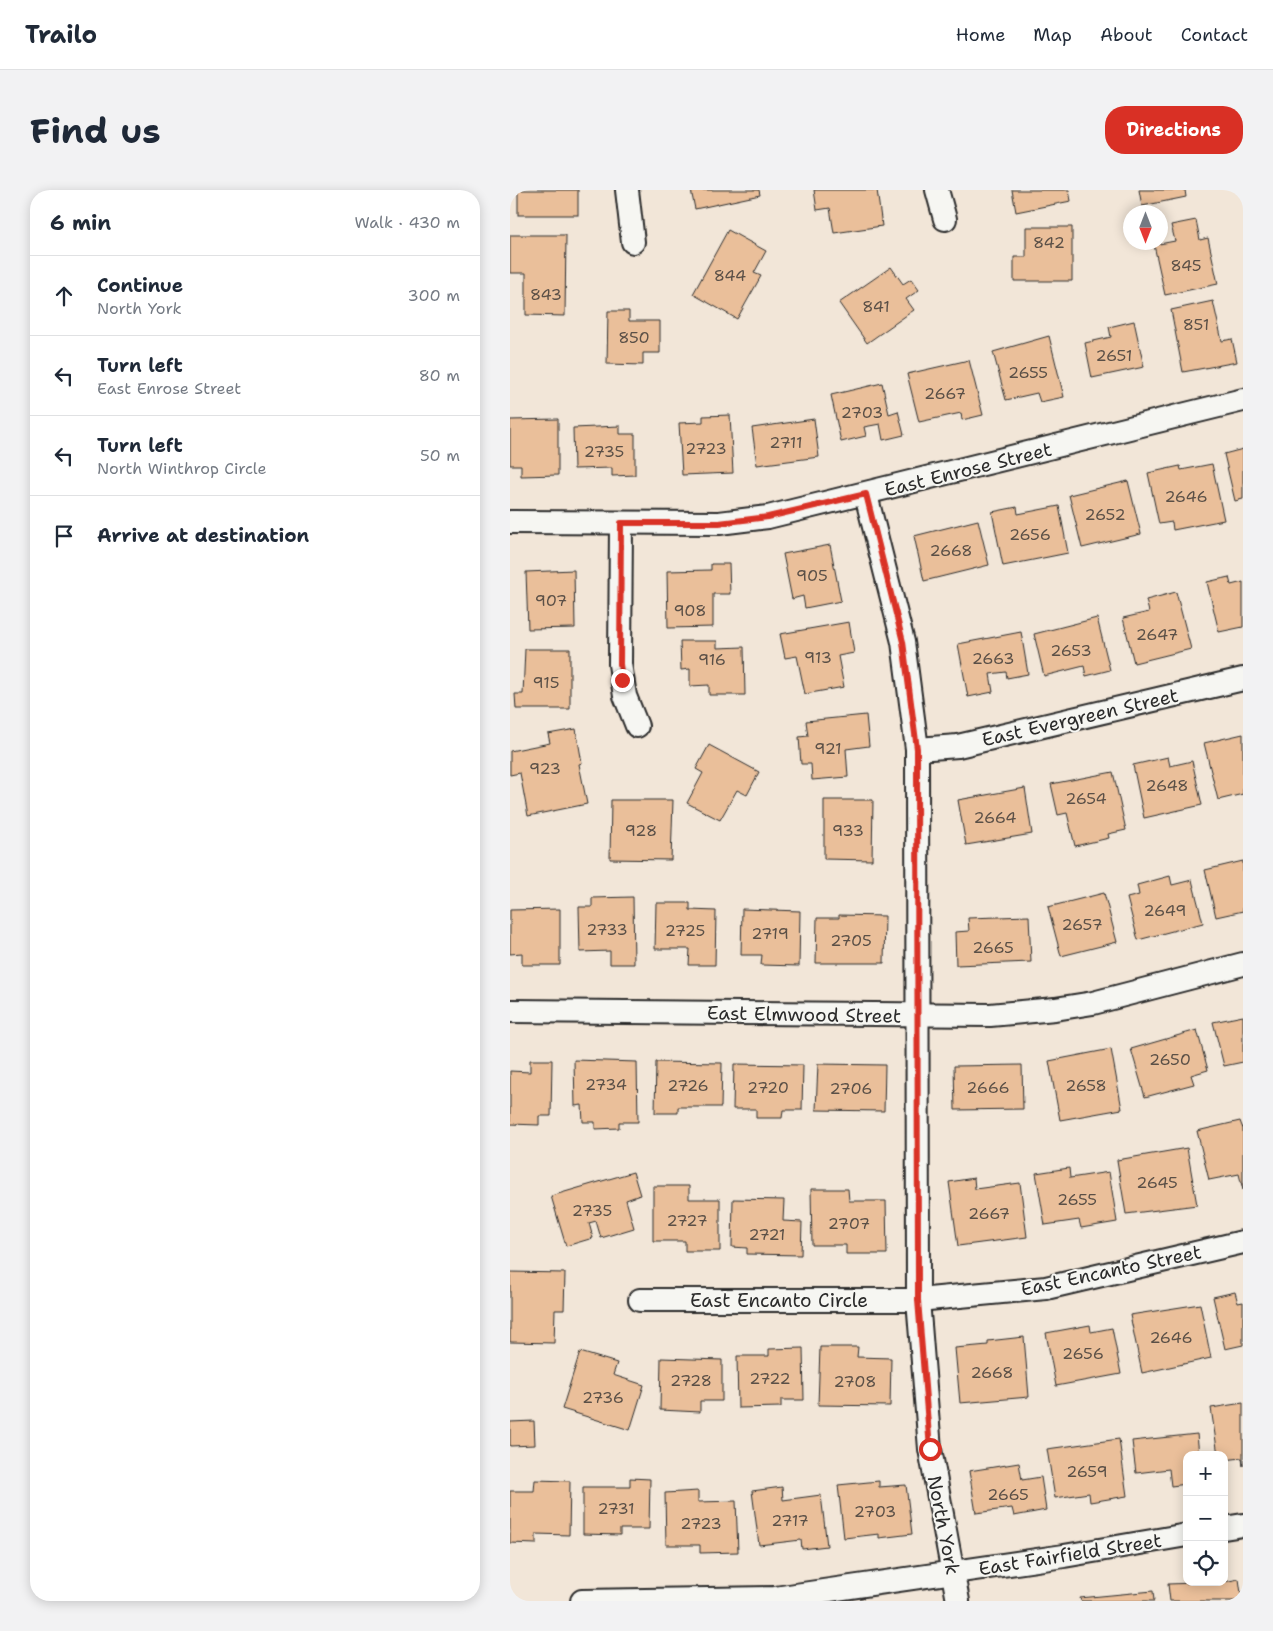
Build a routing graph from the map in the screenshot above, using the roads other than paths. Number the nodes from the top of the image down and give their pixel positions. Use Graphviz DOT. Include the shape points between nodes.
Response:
graph roads {
  1 [pos="627,190"];
  2 [pos="937,190"];
  3 [pos="945,219"];
  4 [pos="633,242"];
  5 [pos="1243,400"];
  6 [pos="866,494"];
  7 [pos="510,522"];
  8 [pos="621,523"];
  9 [pos="1243,679"];
  10 [pos="637,726"];
  11 [pos="917,749"];
  12 [pos="1243,964"];
  13 [pos="510,1011"];
  14 [pos="916,1015"];
  15 [pos="1243,1242"];
  16 [pos="640,1300"];
  17 [pos="918,1300"];
  18 [pos="1243,1525"];
  19 [pos="1228,1527"];
  20 [pos="1183,1536"];
  21 [pos="953,1572"];
  22 [pos="582,1601"];
  23 [pos="958,1601"];
  1 -- 4 [label="street"];
  2 -- 3 [label="street"];
  5 -- 6 [label="street, East Enrose Street"];
  6 -- 8 [label="street, East Enrose Street" via="768,517 719,523"];
  6 -- 11 [label="street, North York" via="903,642"];
  7 -- 8 [label="street, East Enrose Street"];
  8 -- 10 [label="street" via="620,664 625,696"];
  9 -- 11 [label="street, East Evergreen Street" via="958,746"];
  11 -- 14 [label="street, North York"];
  12 -- 14 [label="street, East Elmwood Street" via="1093,1003 1055,1009 990,1015"];
  13 -- 14 [label="street, East Elmwood Street"];
  14 -- 17 [label="street, North York"];
  15 -- 17 [label="street, East Encanto Street" via="1046,1288"];
  16 -- 17 [label="street, East Encanto Circle"];
  17 -- 21 [label="street, North York" via="930,1449"];
  18 -- 19 [label="street"];
  20 -- 21 [label="street, East Fairfield Street"];
  21 -- 22 [label="street, East Fairfield Street" via="775,1598"];
  21 -- 23 [label="street, North York"];
}
